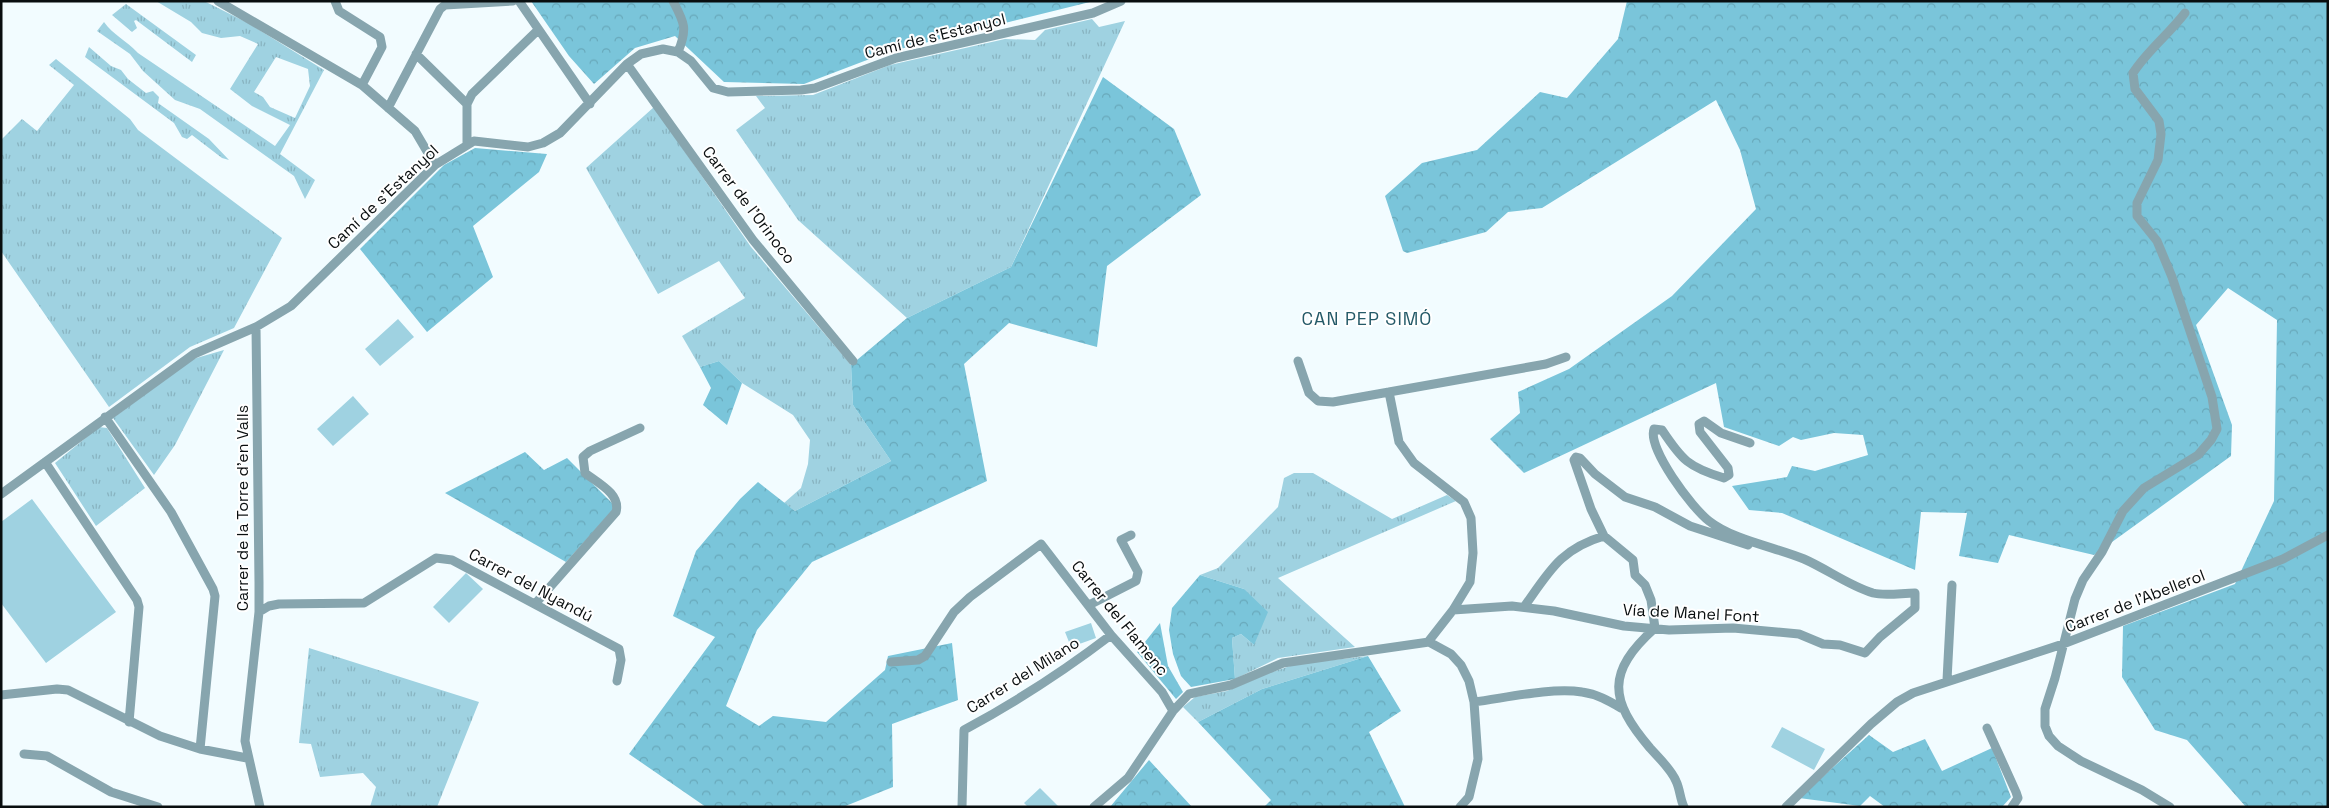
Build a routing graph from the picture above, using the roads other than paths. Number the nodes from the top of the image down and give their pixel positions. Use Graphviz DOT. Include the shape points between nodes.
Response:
graph roads {
  1 [pos="218,1"];
  2 [pos="335,1"];
  3 [pos="513,1"];
  4 [pos="518,1"];
  5 [pos="672,1"];
  6 [pos="1121,1"];
  7 [pos="2185,13"];
  8 [pos="538,30"];
  9 [pos="678,52"];
  10 [pos="416,54"];
  11 [pos="627,64"];
  12 [pos="362,85"];
  13 [pos="467,104"];
  14 [pos="590,104"];
  15 [pos="388,108"];
  16 [pos="467,144"];
  17 [pos="435,165"];
  18 [pos="256,327"];
  19 [pos="1566,357"];
  20 [pos="853,361"];
  21 [pos="1298,361"];
  22 [pos="1389,392"];
  23 [pos="105,417"];
  24 [pos="640,428"];
  25 [pos="1750,443"];
  26 [pos="45,462"];
  27 [pos="1,494"];
  28 [pos="1131,535"];
  29 [pos="1604,536"];
  30 [pos="2328,536"];
  31 [pos="1756,542"];
  32 [pos="1952,585"];
  33 [pos="535,604"];
  34 [pos="1089,606"];
  35 [pos="1524,607"];
  36 [pos="1453,610"];
  37 [pos="258,612"];
  38 [pos="1655,628"];
  39 [pos="1112,635"];
  40 [pos="1428,642"];
  41 [pos="2063,644"];
  42 [pos="891,662"];
  43 [pos="1948,680"];
  44 [pos="617,681"];
  45 [pos="1,695"];
  46 [pos="1474,702"];
  47 [pos="1621,708"];
  48 [pos="1173,711"];
  49 [pos="129,722"];
  50 [pos="1988,728"];
  51 [pos="200,750"];
  52 [pos="24,754"];
  53 [pos="247,758"];
  54 [pos="1789,805"];
  55 [pos="158,807"];
  56 [pos="260,807"];
  57 [pos="962,807"];
  58 [pos="1094,807"];
  59 [pos="1460,807"];
  60 [pos="1684,807"];
  61 [pos="2012,807"];
  62 [pos="2170,807"];
  1 -- 12 [label="street"];
  2 -- 12 [label="street" via="339,11 382,40 382,47"];
  3 -- 10 [label="street" via="445,5"];
  4 -- 8 [label="street"];
  5 -- 9 [label="street" via="684,22 684,36"];
  6 -- 9 [label="street, Camí de s'Estanyol" via="1092,13 896,58 808,90 720,91"];
  7 -- 41 [label="street" via="2133,73 2136,89 2159,121 2161,134 2158,160 2136,204 2138,216 2157,241 2172,277 2212,398 2217,429 2198,455 2144,488 2123,511 2083,580"];
  8 -- 13 [label="street" via="472,94"];
  8 -- 14 [label="street"];
  9 -- 11 [label="street, Camí de s'Estanyol" via="664,49 648,52"];
  10 -- 13 [label="street"];
  10 -- 15 [label="street"];
  11 -- 14 [label="street, Camí de s'Estanyol"];
  11 -- 20 [label="street, Carrer de l'Orinoco" via="753,240"];
  12 -- 15 [label="street"];
  13 -- 16 [label="street"];
  14 -- 16 [label="street, Camí de s'Estanyol" via="560,133 536,146 480,141"];
  15 -- 17 [label="street" via="415,131"];
  16 -- 17 [label="street, Camí de s'Estanyol"];
  17 -- 18 [label="street, Camí de s'Estanyol" via="291,306"];
  18 -- 23 [label="street, Camí de s'Estanyol" via="194,354"];
  18 -- 37 [label="street, Carrer de la Torre d'en Valls"];
  19 -- 22 [label="street" via="1546,364"];
  21 -- 22 [label="street" via="1310,393 1318,401 1333,402"];
  22 -- 36 [label="street" via="1399,442 1414,463 1464,502 1471,518 1473,553 1470,582"];
  23 -- 26 [label="street, Camí de s'Estanyol"];
  23 -- 51 [label="street" via="172,512 216,596"];
  24 -- 33 [label="street" via="583,457 585,473 615,497 618,506"];
  25 -- 31 [label="street" via="1721,433 1704,421 1699,424 1700,432 1728,468 1729,475 1724,478 1690,464 1676,453 1662,430 1654,428 1652,435 1664,463 1704,516 1716,525"];
  26 -- 27 [label="street, Camí de s'Estanyol"];
  26 -- 49 [label="street" via="137,600"];
  28 -- 34 [label="street" via="1121,540 1138,572 1136,581"];
  29 -- 31 [label="street" via="1577,470 1576,457 1625,497 1724,538 1751,546"];
  29 -- 35 [label="street" via="1587,541 1564,555"];
  29 -- 38 [label="street" via="1633,560 1636,576 1651,600"];
  30 -- 41 [label="street, Carrer de l'Abellerol" via="2283,559"];
  31 -- 38 [label="street, Vía de Manel Font" via="1805,560 1874,593 1915,593 1915,608 1866,653 1840,645 1823,644 1799,634 1733,628"];
  32 -- 43 [label="street"];
  33 -- 37 [label="street, Carrer del Nyandú" via="452,560 436,558 364,603 279,604"];
  33 -- 44 [label="street, Carrer del Nyandú" via="618,649 621,660"];
  34 -- 39 [label="street, Carrer del Flamenc"];
  34 -- 42 [label="street, Carrer del Flamenc" via="1041,544 954,612 925,656 918,660"];
  35 -- 36 [label="street, Vía de Manel Font"];
  35 -- 38 [label="street, Vía de Manel Font" via="1624,626"];
  36 -- 40 [label="street"];
  37 -- 53 [label="street, Carrer de la Torre d'en Valls" via="245,741"];
  38 -- 47 [label="street" via="1628,656 1621,672 1618,680"];
  39 -- 48 [label="street, Carrer del Flamenc" via="1162,692"];
  39 -- 57 [label="street, Carrer del Milano" via="1064,671 964,730"];
  40 -- 46 [label="street" via="1461,665"];
  40 -- 48 [label="street" via="1283,663 1230,685 1189,694"];
  41 -- 43 [label="street, Carrer de l'Abellerol"];
  41 -- 62 [label="street" via="2045,709 2049,736 2081,761"];
  43 -- 54 [label="street, Carrer de l'Abellerol" via="1897,702"];
  45 -- 49 [label="street" via="68,690"];
  46 -- 47 [label="street" via="1563,691 1604,698"];
  46 -- 59 [label="street" via="1478,759 1469,797"];
  47 -- 60 [label="street" via="1677,782"];
  48 -- 58 [label="street" via="1128,778"];
  49 -- 51 [label="street"];
  50 -- 61 [label="street" via="2018,798"];
  51 -- 53 [label="street"];
  52 -- 55 [label="street" via="47,756 111,792"];
  53 -- 56 [label="street, Carrer de la Torre d'en Valls"];
}
